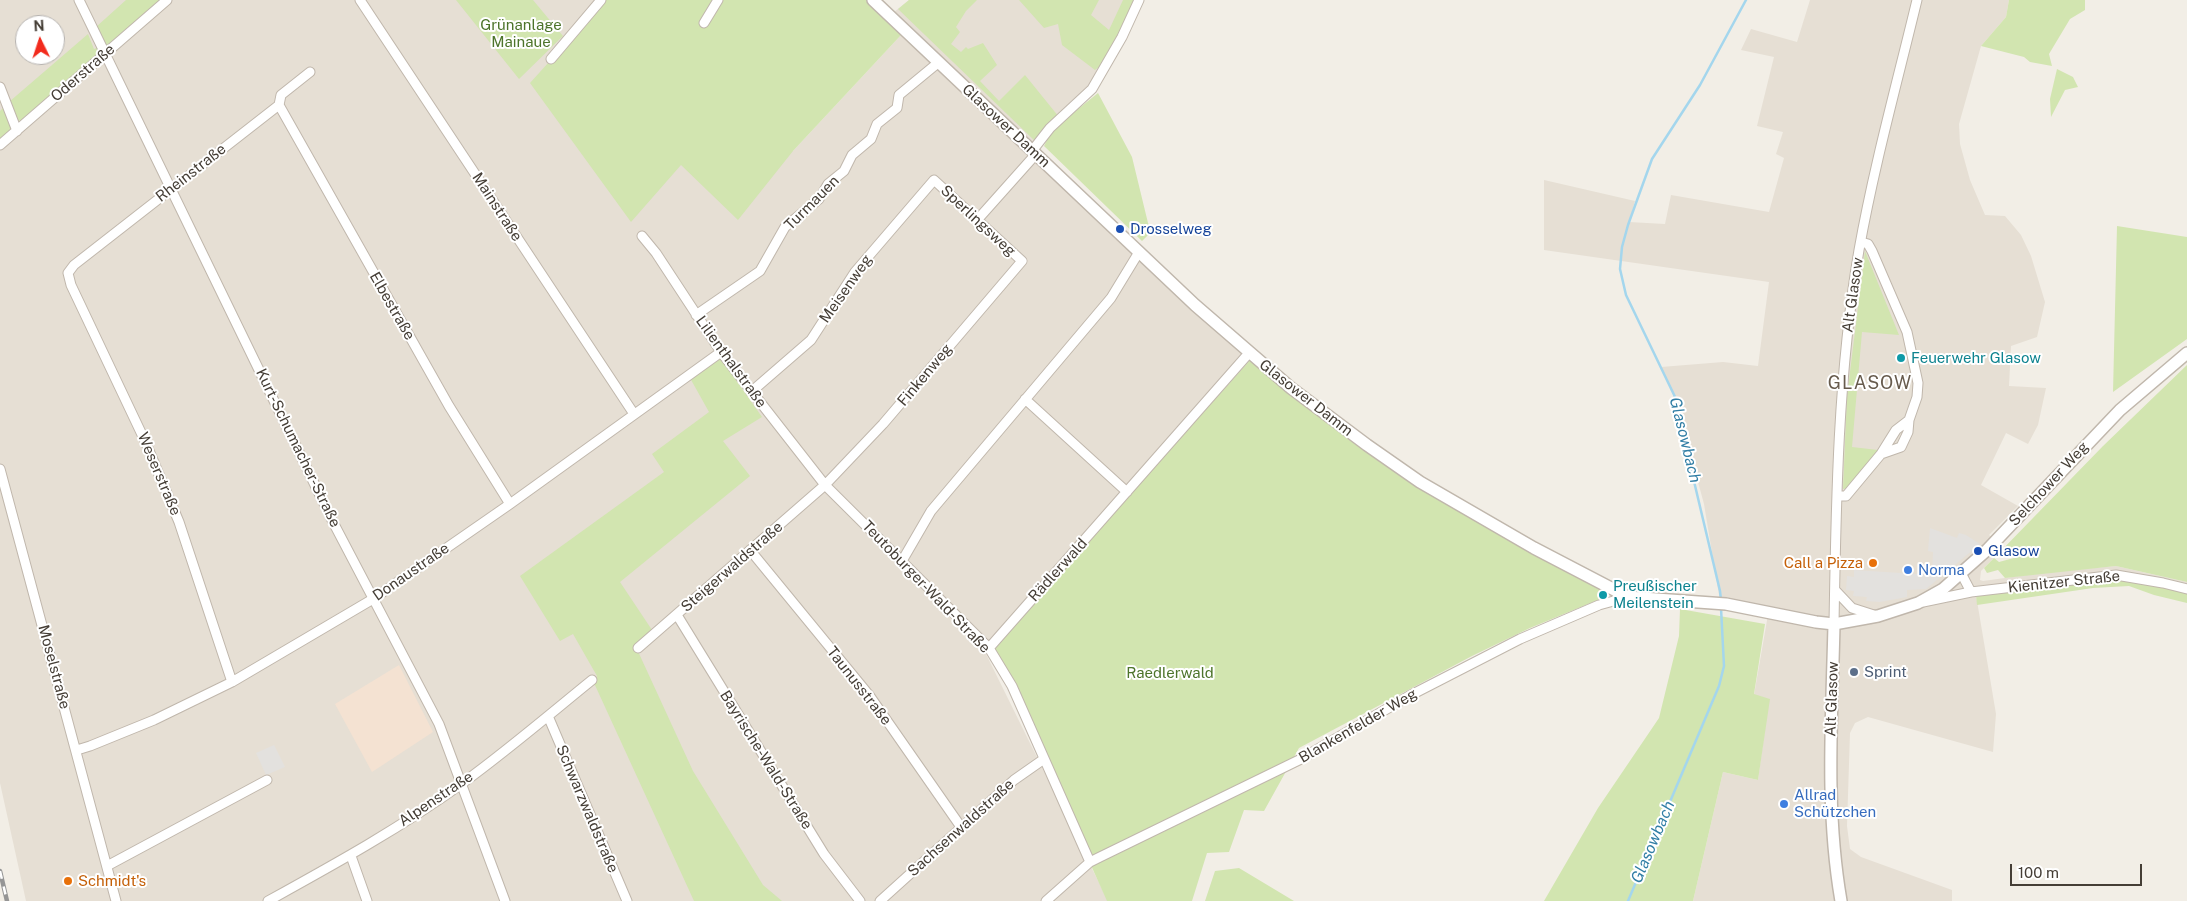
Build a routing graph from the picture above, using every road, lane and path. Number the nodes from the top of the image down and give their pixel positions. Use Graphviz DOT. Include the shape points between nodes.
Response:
graph roads {
  1 [pos="79,0"];
  2 [pos="167,0"];
  3 [pos="360,0"];
  4 [pos="601,0"];
  5 [pos="718,0"];
  6 [pos="873,0"];
  7 [pos="1139,0"];
  8 [pos="1917,0"];
  9 [pos="704,23"];
  10 [pos="105,53"];
  11 [pos="551,59"];
  12 [pos="939,62"];
  13 [pos="310,72"];
  14 [pos="0,87"];
  15 [pos="280,105"];
  16 [pos="17,130"];
  17 [pos="0,146"];
  18 [pos="1034,152"];
  19 [pos="934,180"];
  20 [pos="172,188"];
  21 [pos="978,219"];
  22 [pos="642,236"];
  23 [pos="1861,242"];
  24 [pos="1139,252"];
  25 [pos="1022,261"];
  26 [pos="68,273"];
  27 [pos="696,315"];
  28 [pos="721,352"];
  29 [pos="1249,353"];
  30 [pos="2187,353"];
  31 [pos="751,392"];
  32 [pos="1024,399"];
  33 [pos="634,414"];
  34 [pos="1909,420"];
  35 [pos="1881,454"];
  36 [pos="0,469"];
  37 [pos="825,485"];
  38 [pos="1127,492"];
  39 [pos="1838,496"];
  40 [pos="510,504"];
  41 [pos="750,550"];
  42 [pos="902,561"];
  43 [pos="1962,572"];
  44 [pos="2187,589"];
  45 [pos="1835,590"];
  46 [pos="1970,592"];
  47 [pos="1628,597"];
  48 [pos="373,599"];
  49 [pos="1918,603"];
  50 [pos="677,615"];
  51 [pos="1878,616"];
  52 [pos="1834,624"];
  53 [pos="638,648"];
  54 [pos="988,648"];
  55 [pos="592,680"];
  56 [pos="232,682"];
  57 [pos="548,716"];
  58 [pos="77,750"];
  59 [pos="1044,758"];
  60 [pos="267,780"];
  61 [pos="462,783"];
  62 [pos="961,827"];
  63 [pos="351,856"];
  64 [pos="1090,862"];
  65 [pos="107,866"];
  66 [pos="116,901"];
  67 [pos="268,901"];
  68 [pos="366,901"];
  69 [pos="504,901"];
  70 [pos="627,901"];
  71 [pos="860,901"];
  72 [pos="880,901"];
  73 [pos="1046,901"];
  74 [pos="1841,901"];
  1 -- 10 [label="street, Kurt-Schumacher-Straße"];
  2 -- 10 [label="street, Oderstraße"];
  3 -- 33 [label="street, Mainstraße"];
  4 -- 11 [label="street"];
  5 -- 9 [label="street"];
  6 -- 12 [label="street, Glasower Damm"];
  7 -- 18 [label="street" via="1092,89 1050,128"];
  8 -- 23 [label="street, Alt Glasow" via="1874,174"];
  10 -- 16 [label="street, Oderstraße"];
  10 -- 20 [label="street, Kurt-Schumacher-Straße"];
  12 -- 18 [label="street, Glasower Damm"];
  12 -- 27 [label="street, Turmauen" via="899,95 897,108 877,124 871,139 852,155 844,171 828,184 819,199 785,227 760,271"];
  13 -- 15 [label="street, Rheinstraße" via="281,95"];
  14 -- 16 [label="street"];
  15 -- 20 [label="street, Rheinstraße"];
  15 -- 40 [label="street, Elbestraße" via="449,406"];
  16 -- 17 [label="street, Oderstraße"];
  18 -- 21 [label="street"];
  18 -- 24 [label="street, Glasower Damm"];
  19 -- 21 [label="street, Sperlingsweg"];
  19 -- 31 [label="street, Meisenweg" via="855,272 811,340"];
  20 -- 26 [label="street, Rheinstraße"];
  20 -- 48 [label="street, Kurt-Schumacher-Straße"];
  21 -- 25 [label="street, Sperlingsweg"];
  22 -- 27 [label="street, Lilienthalstraße"];
  23 -- 34 [label="street, Alt Glasow" via="1868,244 1872,251 1910,343 1918,384"];
  23 -- 39 [label="street, Alt Glasow" via="1841,398"];
  24 -- 29 [label="street, Glasower Damm"];
  24 -- 32 [label="street" via="1111,298"];
  25 -- 37 [label="street, Finkenweg" via="883,424"];
  26 -- 56 [label="street, Weserstraße" via="179,522"];
  27 -- 28 [label="street, Lilienthalstraße"];
  28 -- 31 [label="street, Lilienthalstraße"];
  28 -- 33 [label="street, Donaustraße"];
  29 -- 38 [label="street, Rädlerwald"];
  29 -- 47 [label="street, Glasower Damm" via="1332,419 1420,482"];
  30 -- 43 [label="street, Selchower Weg" via="2120,410 2028,508"];
  31 -- 37 [label="street, Lilienthalstraße"];
  32 -- 38 [label="street"];
  32 -- 42 [label="street" via="931,511"];
  33 -- 40 [label="street, Donaustraße"];
  34 -- 35 [label="street, Alt Glasow" via="1896,430"];
  34 -- 35 [label="street, Alt Glasow" via="1901,447"];
  35 -- 39 [label="street, Alt Glasow" via="1846,496"];
  36 -- 58 [label="street, Moselstraße"];
  37 -- 41 [label="street, Steigerwaldstraße"];
  37 -- 42 [label="street, Teutoburger-Wald-Straße"];
  38 -- 54 [label="street, Rädlerwald"];
  39 -- 45 [label="street, Alt Glasow"];
  40 -- 48 [label="street, Donaustraße"];
  41 -- 50 [label="street, Steigerwaldstraße"];
  41 -- 62 [label="street, Taunusstraße" via="869,695"];
  42 -- 54 [label="street, Teutoburger-Wald-Straße"];
  43 -- 46 [label="street"];
  43 -- 49 [label="street, Selchower Weg"];
  44 -- 46 [label="street, Kienitzer Straße" via="2116,575"];
  45 -- 51 [label="street" via="1852,608"];
  45 -- 52 [label="street, Alt Glasow"];
  46 -- 49 [label="street, Kienitzer Straße"];
  47 -- 52 [label="street, Glasower Damm" via="1726,604"];
  47 -- 64 [label="street, Blankenfelder Weg" via="1575,614 1520,639 1409,696 1299,760"];
  48 -- 56 [label="street, Donaustraße"];
  48 -- 61 [label="street, Kurt-Schumacher-Straße" via="439,724"];
  49 -- 51 [label="street, Selchower Weg"];
  50 -- 53 [label="street, Steigerwaldstraße"];
  50 -- 71 [label="street, Bayrische-Wald-Straße" via="824,854"];
  51 -- 52 [label="street, Selchower Weg"];
  52 -- 74 [label="street, Alt Glasow" via="1830,788"];
  54 -- 59 [label="street, Teutoburger-Wald-Straße" via="1012,686"];
  55 -- 57 [label="street, Alpenstraße"];
  56 -- 58 [label="street, Donaustraße" via="154,720"];
  57 -- 61 [label="street, Alpenstraße"];
  57 -- 70 [label="street, Schwarzwaldstraße"];
  58 -- 65 [label="street, Moselstraße"];
  59 -- 62 [label="street, Sachsenwaldstraße"];
  59 -- 64 [label="street, Teutoburger-Wald-Straße"];
  60 -- 65 [label="street"];
  61 -- 63 [label="street, Alpenstraße"];
  61 -- 69 [label="street, Kurt-Schumacher-Straße"];
  62 -- 72 [label="street, Sachsenwaldstraße"];
  63 -- 67 [label="street, Alpenstraße"];
  63 -- 68 [label="street"];
  64 -- 73 [label="street, Blankenfelder Weg"];
  65 -- 66 [label="street, Moselstraße"];
}
